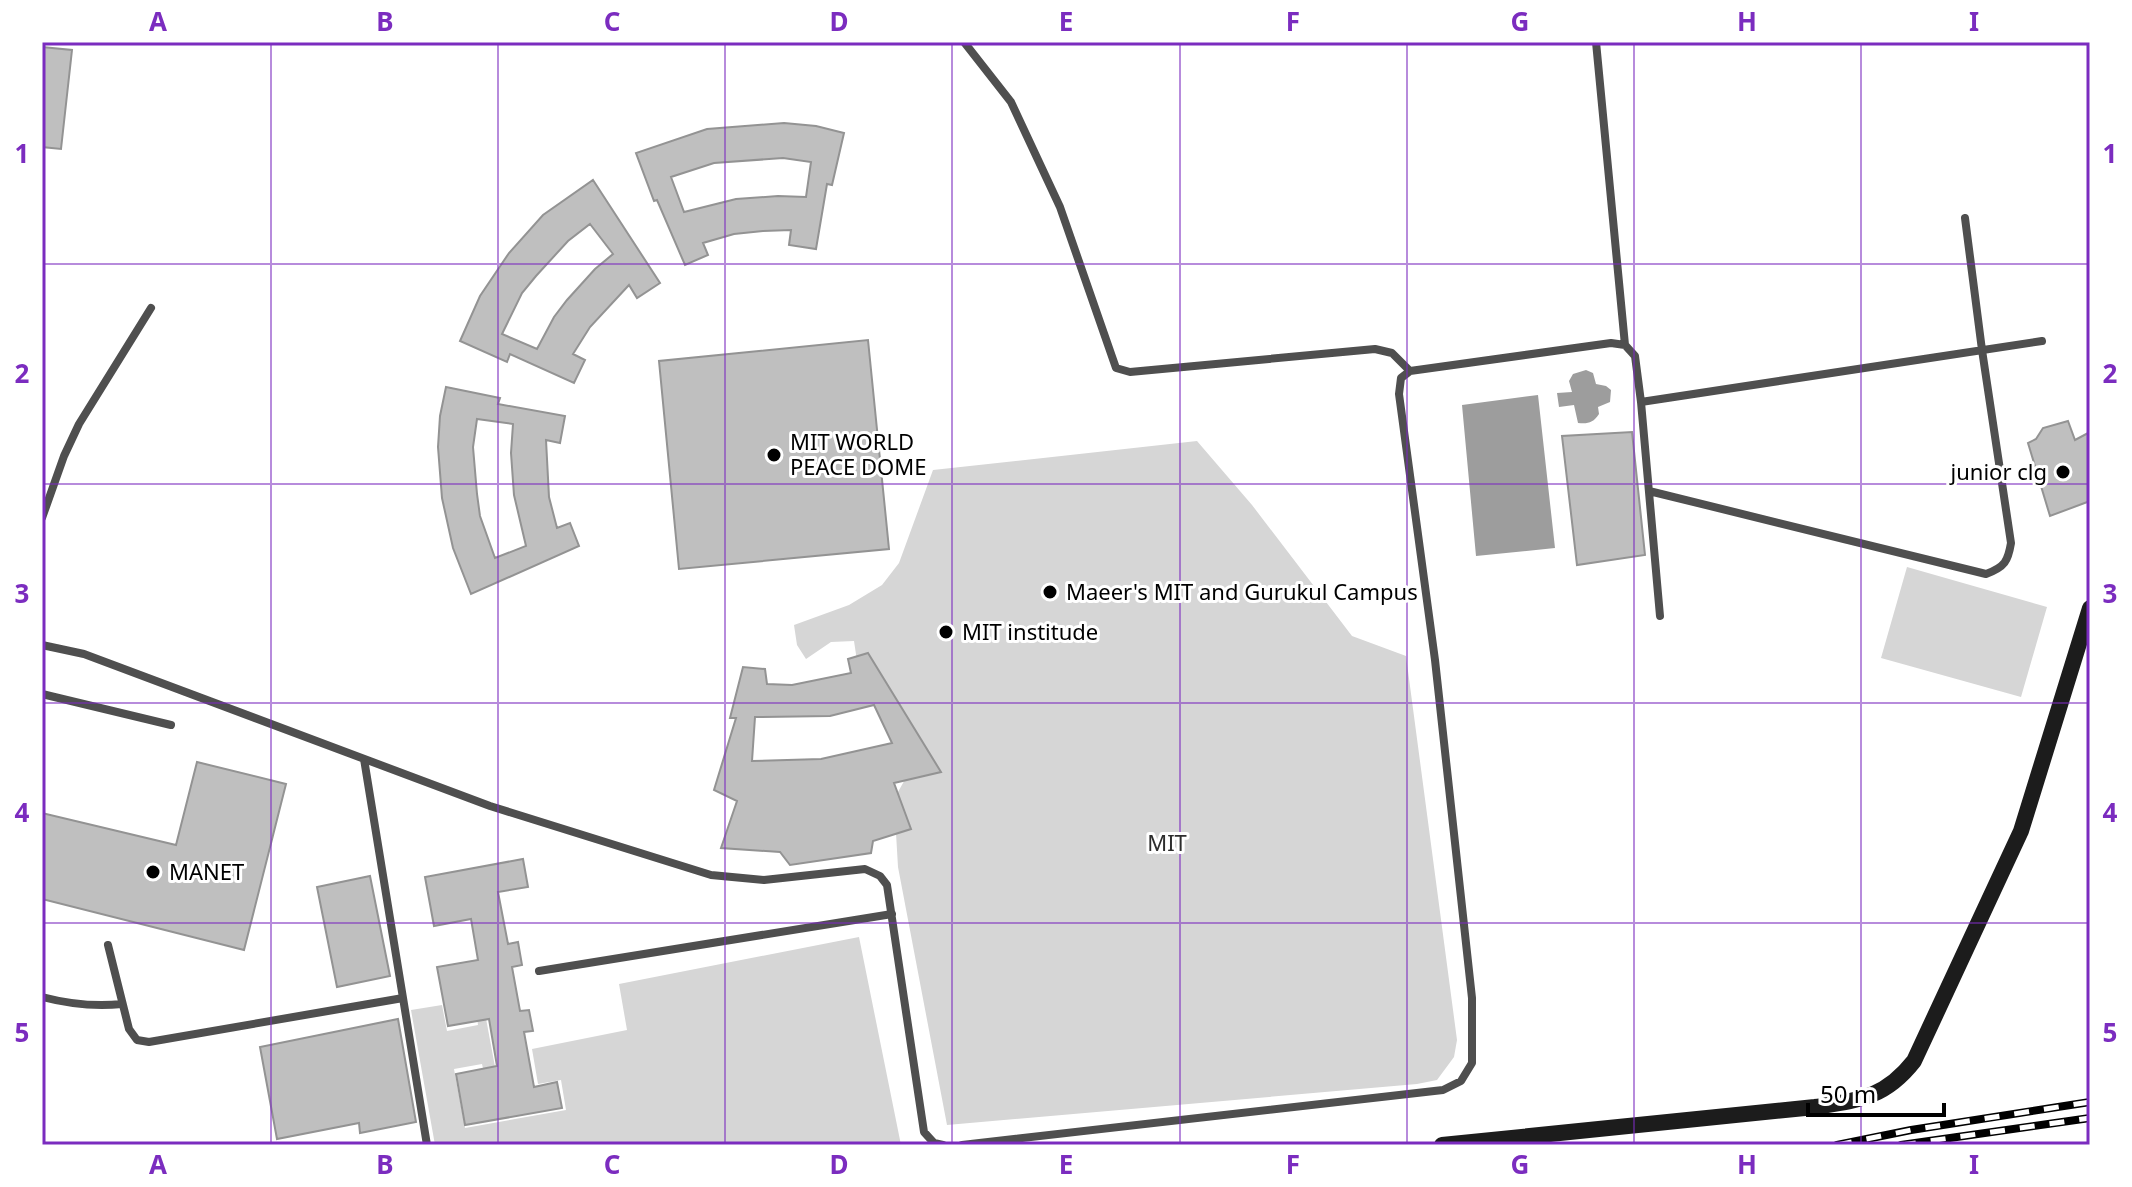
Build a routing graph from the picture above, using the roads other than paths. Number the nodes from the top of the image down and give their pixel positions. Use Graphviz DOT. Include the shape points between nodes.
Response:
graph roads {
  1 [pos="964,42"];
  2 [pos="1596,42"];
  3 [pos="1965,218"];
  4 [pos="151,308"];
  5 [pos="2042,341"];
  6 [pos="1625,345"];
  7 [pos="1982,350"];
  8 [pos="1410,371"];
  9 [pos="1641,402"];
  10 [pos="1649,491"];
  11 [pos="42,518"];
  12 [pos="2090,608"];
  13 [pos="1660,616"];
  14 [pos="42,645"];
  15 [pos="42,694"];
  16 [pos="171,725"];
  17 [pos="364,759"];
  18 [pos="892,914"];
  19 [pos="108,945"];
  20 [pos="539,971"];
  21 [pos="42,997"];
  22 [pos="403,998"];
  23 [pos="122,1004"];
  24 [pos="427,1145"];
  25 [pos="943,1145"];
  26 [pos="962,1145"];
  27 [pos="1442,1145"];
  1 -- 8 [label="lane" via="1011,102 1060,207 1116,368 1130,372 1375,349 1392,353"];
  2 -- 6 [label="lane"];
  3 -- 7 [label="lane"];
  4 -- 11 [label="lane" via="79,424"];
  5 -- 7 [label="lane"];
  6 -- 8 [label="lane"];
  6 -- 9 [label="lane" via="1635,356"];
  7 -- 9 [label="lane"];
  7 -- 10 [label="lane" via="2011,543 2008,561 1999,569 1986,574"];
  8 -- 26 [label="lane" via="1401,378 1399,394 1471,982 1472,1063 1461,1081 1443,1090"];
  9 -- 10 [label="lane"];
  10 -- 13 [label="lane"];
  12 -- 27 [label="street" via="2021,831 1903,1075 1862,1100"];
  14 -- 17 [label="lane" via="84,654"];
  15 -- 16 [label="lane"];
  17 -- 18 [label="lane" via="490,806 711,875 764,880 865,869 887,885"];
  17 -- 22 [label="lane"];
  18 -- 20 [label="lane"];
  18 -- 25 [label="lane" via="924,1132"];
  19 -- 23 [label="lane"];
  21 -- 23 [label="lane" via="69,1004"];
  22 -- 23 [label="lane" via="149,1042 137,1040 129,1029"];
  22 -- 24 [label="lane"];
}
